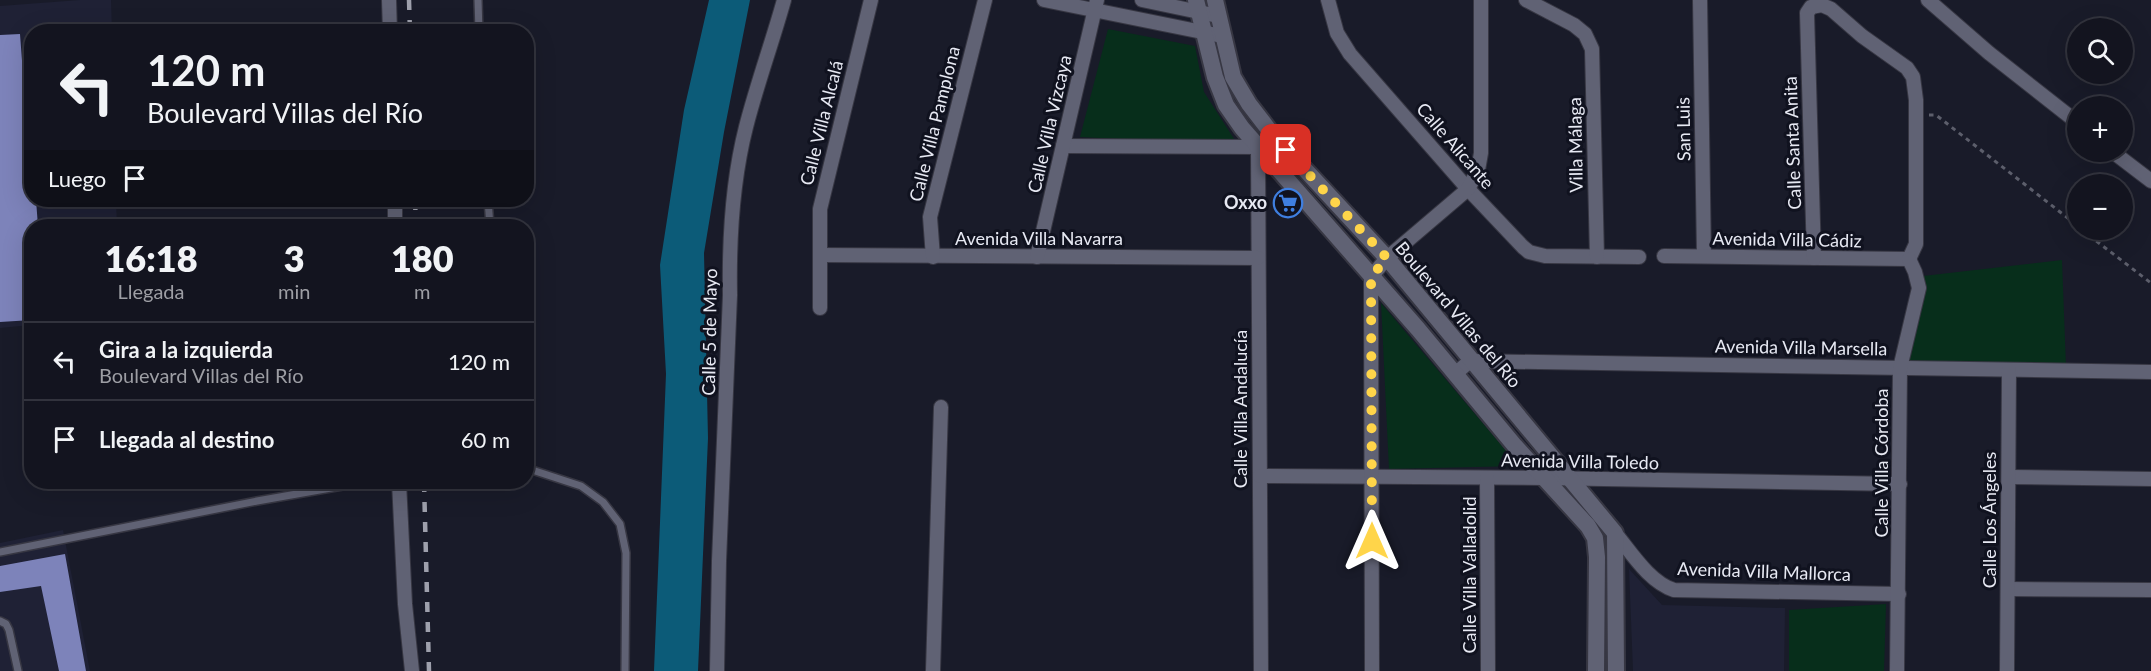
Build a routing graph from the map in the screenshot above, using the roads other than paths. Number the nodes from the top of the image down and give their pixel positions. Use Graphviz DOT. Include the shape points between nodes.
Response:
graph roads {
  1 [pos="389,0"];
  2 [pos="478,0"];
  3 [pos="784,0"];
  4 [pos="871,0"];
  5 [pos="985,0"];
  6 [pos="1044,0"];
  7 [pos="1142,0"];
  8 [pos="1328,0"];
  9 [pos="1481,0"];
  10 [pos="1526,0"];
  11 [pos="1700,0"];
  12 [pos="1928,0"];
  13 [pos="1096,5"];
  14 [pos="1198,6"];
  15 [pos="1217,8"];
  16 [pos="390,24"];
  17 [pos="479,24"];
  18 [pos="1204,34"];
  19 [pos="1222,36"];
  20 [pos="2067,114"];
  21 [pos="1272,135"];
  22 [pos="1063,146"];
  23 [pos="1258,147"];
  24 [pos="2126,162"];
  25 [pos="2151,181"];
  26 [pos="1468,189"];
  27 [pos="820,255"];
  28 [pos="1664,256"];
  29 [pos="1704,256"];
  30 [pos="933,257"];
  31 [pos="1037,257"];
  32 [pos="1597,257"];
  33 [pos="1639,257"];
  34 [pos="1258,258"];
  35 [pos="1387,258"];
  36 [pos="1814,258"];
  37 [pos="1909,259"];
  38 [pos="1371,277"];
  39 [pos="820,308"];
  40 [pos="1470,361"];
  41 [pos="1900,368"];
  42 [pos="2009,370"];
  43 [pos="2151,372"];
  44 [pos="1455,374"];
  45 [pos="941,407"];
  46 [pos="534,471"];
  47 [pos="1260,476"];
  48 [pos="1372,476"];
  49 [pos="2009,477"];
  50 [pos="1487,478"];
  51 [pos="1545,478"];
  52 [pos="1569,479"];
  53 [pos="2151,479"];
  54 [pos="1900,484"];
  55 [pos="325,489"];
  56 [pos="399,489"];
  57 [pos="1615,533"];
  58 [pos="0,552"];
  59 [pos="2008,590"];
  60 [pos="2151,591"];
  61 [pos="1899,594"];
  62 [pos="0,621"];
  63 [pos="18,671"];
  64 [pos="412,671"];
  65 [pos="625,671"];
  66 [pos="717,671"];
  67 [pos="933,671"];
  68 [pos="1261,671"];
  69 [pos="1372,671"];
  70 [pos="1488,671"];
  71 [pos="1596,671"];
  72 [pos="1616,671"];
  73 [pos="1898,671"];
  74 [pos="2007,671"];
  1 -- 16 [label="street"];
  2 -- 17 [label="lane"];
  3 -- 66 [label="street, Calle 5 de Mayo" via="746,128 734,191"];
  4 -- 27 [label="street, Calle Villa Alcalá" via="820,209"];
  5 -- 30 [label="street, Calle Villa Pamplona" via="930,216"];
  6 -- 13 [label="street"];
  7 -- 14 [label="street"];
  8 -- 26 [label="street, Calle Alicante" via="1337,33 1350,54"];
  9 -- 26 [label="street" via="1481,153"];
  10 -- 32 [label="street, Villa Málaga" via="1574,25 1585,34 1592,49"];
  11 -- 29 [label="street, San Luis"];
  12 -- 20 [label="street"];
  13 -- 18 [label="street"];
  13 -- 22 [label="street, Calle Villa Vizcaya"];
  14 -- 15 [label="street"];
  14 -- 18 [label="street"];
  15 -- 19 [label="street, Boulevard Villas del Río"];
  18 -- 19 [label="street"];
  18 -- 23 [label="street" via="1226,105"];
  19 -- 21 [label="street, Boulevard Villas del Río" via="1236,83"];
  21 -- 23 [label="street"];
  21 -- 35 [label="street, Boulevard Villas del Río"];
  22 -- 23 [label="street"];
  22 -- 31 [label="street, Calle Villa Vizcaya"];
  23 -- 34 [label="street, Calle Villa Andalucía"];
  23 -- 38 [label="street"];
  24 -- 25 [label="street"];
  26 -- 32 [label="street, Calle Alicante" via="1529,252"];
  26 -- 35 [label="street"];
  27 -- 30 [label="street, Avenida Villa Navarra"];
  27 -- 39 [label="street, Calle Villa Alcalá"];
  28 -- 29 [label="street, Avenida Villa Cádiz"];
  29 -- 36 [label="street, Avenida Villa Cádiz"];
  30 -- 31 [label="street, Avenida Villa Navarra"];
  31 -- 34 [label="street, Avenida Villa Navarra"];
  32 -- 33 [label="street"];
  34 -- 47 [label="street, Calle Villa Andalucía"];
  35 -- 38 [label="street"];
  35 -- 40 [label="street, Boulevard Villas del Río"];
  36 -- 37 [label="street, Avenida Villa Cádiz"];
  36 -- 37 [label="street, Calle Santa Anita" via="1807,13 1811,7 1822,5 1907,68 1913,77 1917,115 1916,244"];
  37 -- 41 [label="street, Calle Villa Córdoba" via="1919,288"];
  38 -- 44 [label="street"];
  38 -- 48 [label="street"];
  40 -- 41 [label="street, Avenida Villa Marsella"];
  40 -- 44 [label="street"];
  40 -- 52 [label="street, Boulevard Villas del Río"];
  41 -- 42 [label="street, Avenida Villa Marsella"];
  41 -- 54 [label="street, Calle Villa Córdoba"];
  42 -- 43 [label="street, Avenida Villa Marsella"];
  42 -- 49 [label="street, Calle Los Ángeles"];
  44 -- 51 [label="street"];
  45 -- 67 [label="street"];
  46 -- 65 [label="lane" via="581,486 603,502 620,524 626,553"];
  47 -- 48 [label="street, Avenida Villa Toledo"];
  47 -- 68 [label="street, Calle Villa Andalucía"];
  48 -- 50 [label="street, Avenida Villa Toledo"];
  48 -- 69 [label="street"];
  49 -- 53 [label="street"];
  49 -- 59 [label="street, Calle Los Ángeles"];
  50 -- 51 [label="street, Avenida Villa Toledo"];
  50 -- 70 [label="street, Calle Villa Valladolid"];
  51 -- 52 [label="street, Avenida Villa Toledo"];
  51 -- 71 [label="street" via="1595,538"];
  52 -- 54 [label="street, Avenida Villa Toledo"];
  52 -- 57 [label="street, Boulevard Villas del Río"];
  54 -- 61 [label="street, Calle Villa Córdoba"];
  55 -- 58 [label="lane"];
  56 -- 64 [label="street"];
  57 -- 61 [label="street, Avenida Villa Mallorca" via="1656,580 1674,590"];
  57 -- 72 [label="street"];
  59 -- 60 [label="street"];
  59 -- 74 [label="street, Calle Los Ángeles"];
  61 -- 73 [label="street, Calle Villa Córdoba"];
  62 -- 63 [label="lane" via="9,630"];
}
